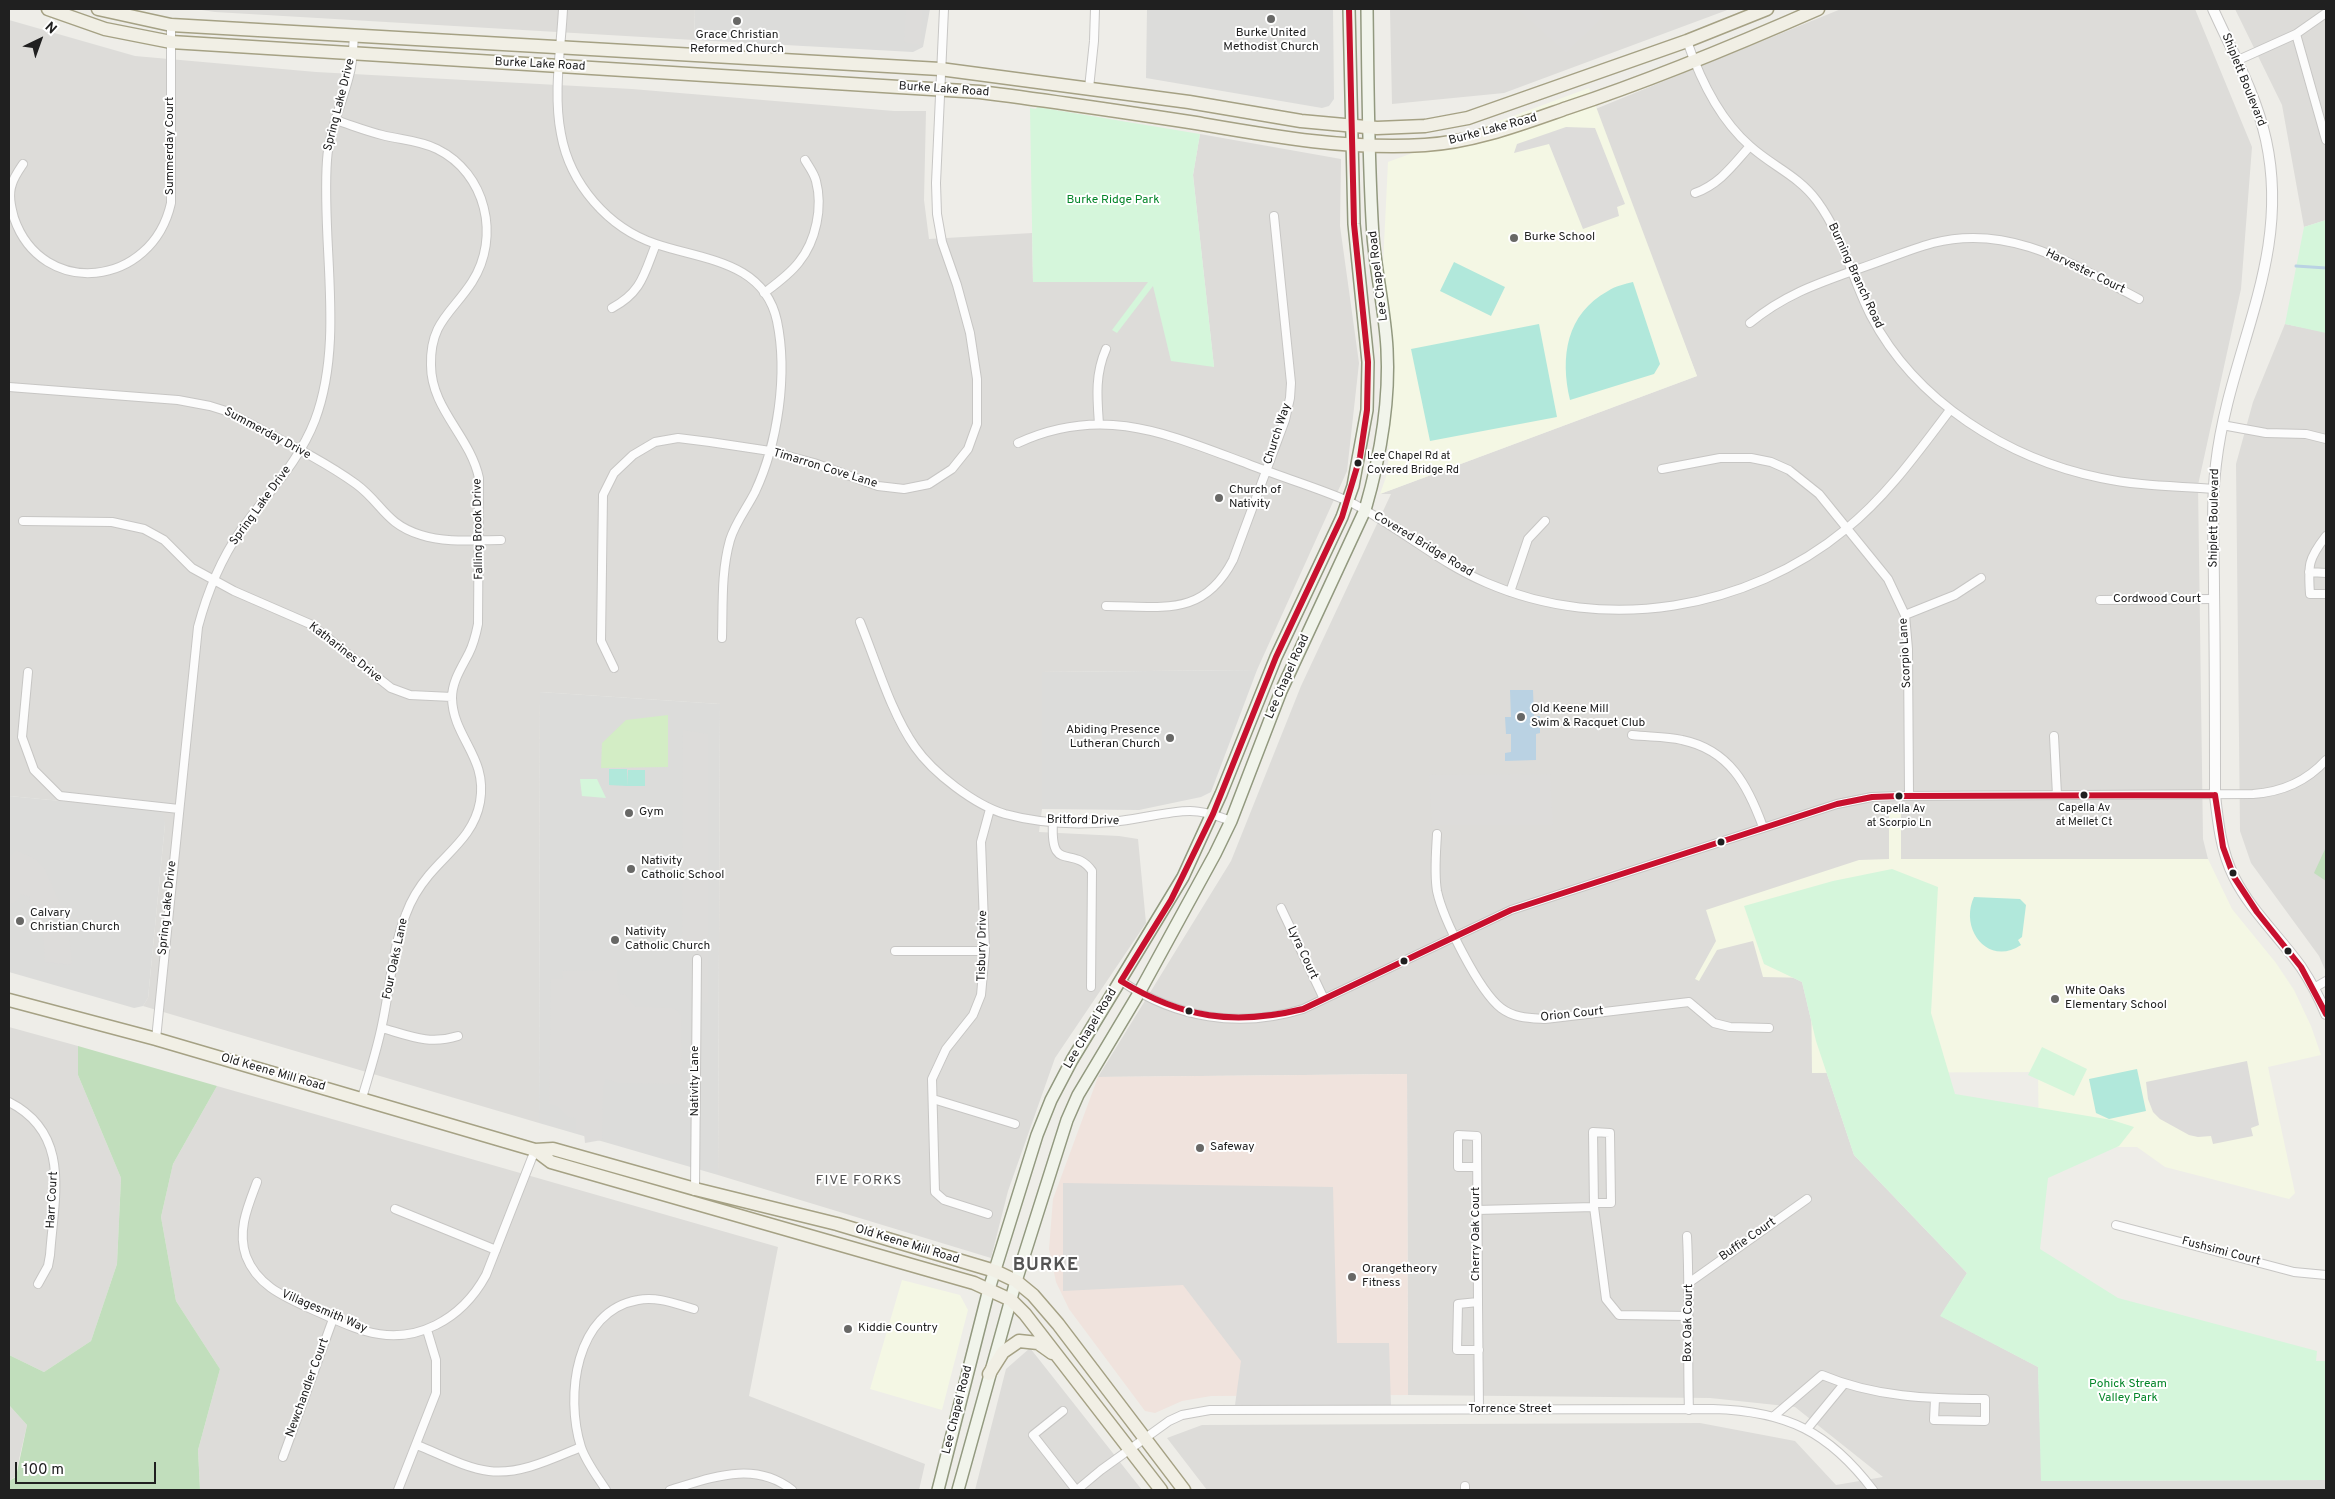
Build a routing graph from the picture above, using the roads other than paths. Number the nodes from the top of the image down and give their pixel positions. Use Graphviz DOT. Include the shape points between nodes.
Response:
graph roads {
  1 [pos="48,9"];
  2 [pos="98,9"];
  3 [pos="563,9"];
  4 [pos="944,9"];
  5 [pos="1095,9"];
  6 [pos="1349,9"];
  7 [pos="1367,9"];
  8 [pos="1767,9"];
  9 [pos="1818,9"];
  10 [pos="2213,9"];
  11 [pos="2326,13"];
  12 [pos="171,25"];
  13 [pos="2296,34"];
  14 [pos="354,35"];
  15 [pos="1687,41"];
  16 [pos="171,42"];
  17 [pos="561,46"];
  18 [pos="353,53"];
  19 [pos="1694,61"];
  20 [pos="2236,61"];
  21 [pos="559,65"];
  22 [pos="940,69"];
  23 [pos="1089,88"];
  24 [pos="940,89"];
  25 [pos="335,120"];
  26 [pos="1352,125"];
  27 [pos="1369,128"];
  28 [pos="2326,140"];
  29 [pos="1352,144"];
  30 [pos="1370,144"];
  31 [pos="1750,146"];
  32 [pos="805,160"];
  33 [pos="23,164"];
  34 [pos="1695,193"];
  35 [pos="1274,216"];
  36 [pos="656,244"];
  37 [pos="1853,271"];
  38 [pos="764,293"];
  39 [pos="2139,298"];
  40 [pos="612,308"];
  41 [pos="1750,323"];
  42 [pos="1106,349"];
  43 [pos="9,387"];
  44 [pos="1950,410"];
  45 [pos="1099,424"];
  46 [pos="2222,425"];
  47 [pos="2326,439"];
  48 [pos="1018,443"];
  49 [pos="299,451"];
  50 [pos="770,451"];
  51 [pos="1662,469"];
  52 [pos="1266,471"];
  53 [pos="2213,489"];
  54 [pos="1348,501"];
  55 [pos="1365,510"];
  56 [pos="23,521"];
  57 [pos="1545,521"];
  58 [pos="1847,529"];
  59 [pos="2326,536"];
  60 [pos="480,540"];
  61 [pos="501,540"];
  62 [pos="2309,572"];
  63 [pos="2326,573"];
  64 [pos="1981,578"];
  65 [pos="215,580"];
  66 [pos="1510,592"];
  67 [pos="2326,594"];
  68 [pos="2214,599"];
  69 [pos="2100,600"];
  70 [pos="1106,606"];
  71 [pos="1905,615"];
  72 [pos="860,622"];
  73 [pos="722,638"];
  74 [pos="614,668"];
  75 [pos="28,672"];
  76 [pos="452,697"];
  77 [pos="1632,735"];
  78 [pos="2054,736"];
  79 [pos="2326,760"];
  80 [pos="2056,795"];
  81 [pos="2216,795"];
  82 [pos="1909,796"];
  83 [pos="178,809"];
  84 [pos="990,809"];
  85 [pos="1213,814"];
  86 [pos="1231,821"];
  87 [pos="1052,822"];
  88 [pos="1763,827"];
  89 [pos="1437,834"];
  90 [pos="1281,908"];
  91 [pos="1456,936"];
  92 [pos="985,950"];
  93 [pos="895,951"];
  94 [pos="697,959"];
  95 [pos="1121,981"];
  96 [pos="2326,981"];
  97 [pos="1092,987"];
  98 [pos="2314,988"];
  99 [pos="1138,993"];
  100 [pos="1324,999"];
  101 [pos="9,1000"];
  102 [pos="2326,1014"];
  103 [pos="382,1028"];
  104 [pos="1769,1028"];
  105 [pos="458,1036"];
  106 [pos="156,1039"];
  107 [pos="362,1098"];
  108 [pos="933,1099"];
  109 [pos="9,1102"];
  110 [pos="1015,1124"];
  111 [pos="535,1150"];
  112 [pos="1477,1167"];
  113 [pos="257,1182"];
  114 [pos="695,1189"];
  115 [pos="1807,1199"];
  116 [pos="693,1203"];
  117 [pos="1594,1205"];
  118 [pos="395,1209"];
  119 [pos="1477,1210"];
  120 [pos="988,1214"];
  121 [pos="2116,1225"];
  122 [pos="1687,1236"];
  123 [pos="496,1250"];
  124 [pos="995,1271"];
  125 [pos="2326,1275"];
  126 [pos="1016,1281"];
  127 [pos="1690,1282"];
  128 [pos="38,1284"];
  129 [pos="989,1289"];
  130 [pos="1010,1300"];
  131 [pos="1478,1302"];
  132 [pos="694,1308"];
  133 [pos="1688,1316"];
  134 [pos="333,1319"];
  135 [pos="427,1330"];
  136 [pos="1479,1350"];
  137 [pos="1067,1367"];
  138 [pos="989,1374"];
  139 [pos="1844,1384"];
  140 [pos="1935,1399"];
  141 [pos="1479,1410"];
  142 [pos="1689,1410"];
  143 [pos="1063,1411"];
  144 [pos="1774,1416"];
  145 [pos="1806,1429"];
  146 [pos="1144,1439"];
  147 [pos="417,1445"];
  148 [pos="581,1447"];
  149 [pos="1129,1450"];
  150 [pos="283,1457"];
  151 [pos="398,1490"];
  152 [pos="606,1490"];
  153 [pos="670,1490"];
  154 [pos="792,1490"];
  155 [pos="938,1490"];
  156 [pos="958,1490"];
  157 [pos="1076,1490"];
  158 [pos="1161,1490"];
  159 [pos="1184,1490"];
  160 [pos="1873,1490"];
  1 -- 16 [label="main road, Burke Lake Road" via="105,29"];
  2 -- 12 [label="main road, Burke Lake Road"];
  3 -- 17 [label="street"];
  4 -- 22 [label="street, Timarron Cove Lane"];
  5 -- 23 [label="street"];
  6 -- 26 [label="main road, Lee Chapel Road"];
  7 -- 27 [label="main road, Lee Chapel Road"];
  8 -- 15 [label="main road, Burke Lake Road"];
  9 -- 19 [label="main road, Burke Lake Road"];
  10 -- 20 [label="street, Shiplett Boulevard"];
  11 -- 13 [label="street"];
  12 -- 14 [label="main road, Burke Lake Road"];
  12 -- 16 [label="street, Summerday Court"];
  13 -- 20 [label="street"];
  13 -- 28 [label="street"];
  14 -- 17 [label="main road, Burke Lake Road"];
  14 -- 18 [label="street, Spring Lake Drive"];
  15 -- 19 [label="street, Burning Branch Road"];
  15 -- 27 [label="main road, Burke Lake Road" via="1468,118 1425,126"];
  16 -- 18 [label="main road, Burke Lake Road"];
  16 -- 33 [label="street, Summerday Court" via="171,203 162,230 143,254 126,265 93,273 67,269 42,256 22,235 12,209 12,183"];
  17 -- 21 [label="street"];
  17 -- 22 [label="main road, Burke Lake Road"];
  18 -- 21 [label="main road, Burke Lake Road"];
  18 -- 25 [label="street, Spring Lake Drive" via="350,74"];
  19 -- 30 [label="main road, Burke Lake Road" via="1584,103 1484,135 1425,145"];
  19 -- 31 [label="street, Burning Branch Road" via="1708,92 1725,118"];
  20 -- 46 [label="street, Shiplett Boulevard" via="2265,138 2272,178 2273,215 2265,272"];
  21 -- 24 [label="main road, Burke Lake Road"];
  21 -- 36 [label="street" via="559,122 573,171 590,197 608,216 639,237"];
  22 -- 23 [label="main road, Burke Lake Road"];
  22 -- 24 [label="street, Timarron Cove Lane"];
  23 -- 26 [label="main road, Burke Lake Road" via="1301,121"];
  24 -- 29 [label="main road, Burke Lake Road" via="1081,105 1274,136"];
  24 -- 50 [label="street, Timarron Cove Lane" via="937,214 942,242 970,333 978,379 977,424 968,449 952,469 929,484 904,489 878,486"];
  25 -- 49 [label="street, Spring Lake Drive" via="327,161 327,368 318,412"];
  25 -- 60 [label="street, Falling Brook Drive" via="438,149 466,171 482,201 487,230 483,259 472,282 449,308 440,324 431,364 439,402 466,444 476,467 480,491"];
  26 -- 27 [label="main road, Burke Lake Road"];
  26 -- 29 [label="main road, Lee Chapel Road"];
  27 -- 30 [label="main road, Lee Chapel Road"];
  29 -- 30 [label="main road, Burke Lake Road"];
  29 -- 54 [label="main road, Lee Chapel Road" via="1354,224 1367,339 1368,384 1360,457"];
  30 -- 55 [label="main road, Lee Chapel Road" via="1373,239 1384,318 1387,377 1379,455"];
  31 -- 34 [label="street" via="1722,179"];
  31 -- 37 [label="street, Burning Branch Road" via="1805,186 1836,230"];
  32 -- 38 [label="street" via="818,189 817,221 812,238 799,262"];
  35 -- 52 [label="street, Church Way" via="1291,390 1285,420"];
  36 -- 38 [label="street" via="723,262 741,271"];
  36 -- 40 [label="street" via="638,288"];
  37 -- 39 [label="street, Harvester Court" via="1933,243 1995,239 2052,254"];
  37 -- 41 [label="street, Harvester Court" via="1786,297"];
  37 -- 44 [label="street, Burning Branch Road" via="1871,316 1894,353 1918,382"];
  38 -- 50 [label="street" via="777,321 782,378"];
  42 -- 45 [label="street" via="1097,382"];
  43 -- 49 [label="street, Summerday Drive" via="194,402 226,411"];
  44 -- 53 [label="street, Burning Branch Road" via="2002,442 2069,470 2130,483"];
  44 -- 58 [label="street, Covered Bridge Road" via="1885,494"];
  45 -- 48 [label="street, Covered Bridge Road" via="1060,428"];
  45 -- 52 [label="street, Covered Bridge Road" via="1162,432"];
  46 -- 47 [label="street"];
  46 -- 53 [label="street, Shiplett Boulevard"];
  49 -- 60 [label="street, Summerday Drive" via="355,484 387,517 405,529 434,538"];
  49 -- 65 [label="street, Spring Lake Drive" via="288,472 240,532"];
  50 -- 73 [label="street" via="755,491 731,538 723,577"];
  50 -- 74 [label="street, Timarron Cove Lane" via="678,438 655,442 633,455 614,473 603,495 601,640"];
  51 -- 58 [label="street, Scorpio Lane" via="1720,458 1771,462 1807,482"];
  52 -- 54 [label="street, Covered Bridge Road"];
  52 -- 70 [label="street, Church Way" via="1233,560 1213,590 1201,598 1177,605"];
  53 -- 68 [label="street, Shiplett Boulevard"];
  54 -- 55 [label="street, Covered Bridge Road"];
  54 -- 85 [label="main road, Lee Chapel Road" via="1276,657"];
  55 -- 66 [label="street, Covered Bridge Road" via="1458,569"];
  55 -- 86 [label="main road, Lee Chapel Road" via="1278,698"];
  56 -- 65 [label="street, Katharines Drive" via="112,522 136,527 164,540 192,568"];
  57 -- 66 [label="street" via="1528,539"];
  58 -- 66 [label="street, Covered Bridge Road" via="1817,552 1776,575 1732,592 1686,604 1640,610 1596,609"];
  58 -- 71 [label="street, Scorpio Lane" via="1888,579"];
  59 -- 62 [label="street" via="2312,553"];
  60 -- 61 [label="street, Summerday Drive"];
  60 -- 76 [label="street, Falling Brook Drive" via="478,624"];
  62 -- 63 [label="street"];
  62 -- 67 [label="street" via="2310,594"];
  64 -- 71 [label="street" via="1956,595"];
  65 -- 76 [label="street, Katharines Drive" via="310,624 390,688 410,696"];
  65 -- 83 [label="street, Spring Lake Drive" via="203,608 194,644"];
  68 -- 69 [label="street, Cordwood Court"];
  68 -- 81 [label="street, Shiplett Boulevard"];
  71 -- 82 [label="street, Scorpio Lane"];
  72 -- 84 [label="street, Britford Drive" via="902,724 915,747 944,778"];
  75 -- 83 [label="street" via="22,737 34,770 60,796"];
  76 -- 103 [label="street, Four Oaks Lane" via="456,720 478,766 480,802 465,838 427,876 405,915"];
  77 -- 88 [label="street" via="1683,740 1710,750 1732,767 1744,783"];
  78 -- 80 [label="street"];
  79 -- 81 [label="street" via="2301,781 2276,792"];
  80 -- 81 [label="street"];
  80 -- 82 [label="street"];
  81 -- 98 [label="street, Shiplett Boulevard" via="2219,831 2234,877 2254,910"];
  82 -- 88 [label="street" via="1853,800"];
  83 -- 106 [label="street, Spring Lake Drive"];
  84 -- 87 [label="street, Britford Drive"];
  84 -- 92 [label="street, Tisbury Drive" via="981,842"];
  85 -- 86 [label="street, Britford Drive"];
  85 -- 87 [label="street, Britford Drive" via="1189,811 1135,820"];
  85 -- 95 [label="main road, Lee Chapel Road" via="1171,900"];
  86 -- 99 [label="main road, Lee Chapel Road" via="1204,877"];
  87 -- 97 [label="street" via="1054,849 1060,856 1086,863 1092,870"];
  88 -- 91 [label="street" via="1511,910"];
  89 -- 91 [label="street, Orion Court" via="1437,891"];
  90 -- 100 [label="street, Lyra Court"];
  91 -- 100 [label="street"];
  91 -- 104 [label="street, Orion Court" via="1488,996 1502,1009 1522,1018 1545,1019 1689,1002 1714,1023 1730,1027"];
  92 -- 93 [label="street"];
  92 -- 108 [label="street, Tisbury Drive" via="981,995 973,1015 946,1049 932,1079"];
  94 -- 114 [label="street, Nativity Lane"];
  95 -- 99 [label="street"];
  95 -- 124 [label="main road, Lee Chapel Road" via="1051,1100"];
  96 -- 98 [label="street"];
  98 -- 102 [label="street, Shiplett Boulevard"];
  99 -- 100 [label="street" via="1163,1005 1232,1020 1282,1016"];
  99 -- 126 [label="main road, Lee Chapel Road" via="1078,1095 1057,1150"];
  101 -- 106 [label="main road, Old Keene Mill Road"];
  103 -- 105 [label="street" via="432,1041"];
  103 -- 107 [label="street, Four Oaks Lane"];
  106 -- 107 [label="main road, Old Keene Mill Road"];
  107 -- 111 [label="main road, Old Keene Mill Road"];
  108 -- 110 [label="street"];
  108 -- 120 [label="street, Tisbury Drive" via="935,1192 944,1200"];
  109 -- 128 [label="street, Harr Court" via="39,1124 48,1139 55,1163 50,1256"];
  111 -- 114 [label="main road, Old Keene Mill Road" via="553,1149"];
  111 -- 116 [label="main road, Old Keene Mill Road" via="551,1162"];
  111 -- 123 [label="street, Villagesmith Way"];
  112 -- 112 [label="street, Cherry Oak Court" via="1477,1136 1458,1135 1458,1167"];
  112 -- 119 [label="street, Cherry Oak Court"];
  113 -- 134 [label="street, Villagesmith Way" via="243,1229 244,1249 251,1266 272,1290"];
  114 -- 116 [label="street, Nativity Lane"];
  114 -- 124 [label="main road, Old Keene Mill Road" via="837,1224"];
  115 -- 127 [label="street, Buffie Court"];
  116 -- 129 [label="main road, Old Keene Mill Road"];
  117 -- 117 [label="street" via="1611,1203 1610,1133 1593,1132"];
  117 -- 119 [label="street"];
  117 -- 133 [label="street" via="1606,1299 1613,1308 1619,1314"];
  118 -- 123 [label="street"];
  119 -- 131 [label="street, Cherry Oak Court"];
  121 -- 125 [label="street, Fushsimi Court" via="2294,1272"];
  122 -- 127 [label="street, Box Oak Court"];
  123 -- 135 [label="street, Villagesmith Way" via="471,1299 455,1314"];
  124 -- 126 [label="main road, Old Keene Mill Road"];
  124 -- 129 [label="main road, Lee Chapel Road"];
  126 -- 130 [label="main road, Lee Chapel Road"];
  126 -- 146 [label="main road, Old Keene Mill Road" via="1058,1324"];
  127 -- 133 [label="street, Box Oak Court"];
  129 -- 130 [label="main road, Old Keene Mill Road"];
  129 -- 155 [label="main road, Lee Chapel Road"];
  130 -- 137 [label="main road, Old Keene Mill Road" via="1044,1336"];
  130 -- 138 [label="main road, Lee Chapel Road"];
  131 -- 136 [label="street, Cherry Oak Court"];
  131 -- 136 [label="street" via="1458,1304 1457,1350"];
  132 -- 148 [label="street" via="660,1300 638,1300 615,1308 597,1323 586,1341 575,1384 574,1408"];
  133 -- 142 [label="street, Box Oak Court"];
  134 -- 135 [label="street, Villagesmith Way" via="381,1335"];
  134 -- 150 [label="street, Newchandler Court"];
  135 -- 147 [label="street" via="436,1360 437,1385"];
  136 -- 141 [label="street, Cherry Oak Court"];
  137 -- 138 [label="main road" via="1044,1347 1026,1340 1008,1346"];
  137 -- 149 [label="main road, Old Keene Mill Road"];
  138 -- 156 [label="main road, Lee Chapel Road"];
  139 -- 140 [label="street" via="1894,1396"];
  139 -- 144 [label="street" via="1822,1375"];
  139 -- 145 [label="street"];
  140 -- 140 [label="street" via="1934,1420 1985,1421 1985,1399"];
  141 -- 142 [label="street, Torrence Street"];
  141 -- 146 [label="street, Torrence Street" via="1210,1410 1182,1415"];
  142 -- 144 [label="street, Torrence Street" via="1736,1410"];
  143 -- 157 [label="street" via="1033,1435"];
  144 -- 145 [label="street, Torrence Street"];
  145 -- 160 [label="street, Torrence Street" via="1844,1456"];
  146 -- 149 [label="street, Torrence Street"];
  146 -- 159 [label="main road, Old Keene Mill Road"];
  147 -- 148 [label="street" via="476,1468 500,1472 522,1468"];
  147 -- 151 [label="street"];
  148 -- 152 [label="street"];
  149 -- 157 [label="street, Torrence Street"];
  149 -- 158 [label="main road, Old Keene Mill Road"];
  153 -- 154 [label="street" via="740,1472 769,1477"];
}
